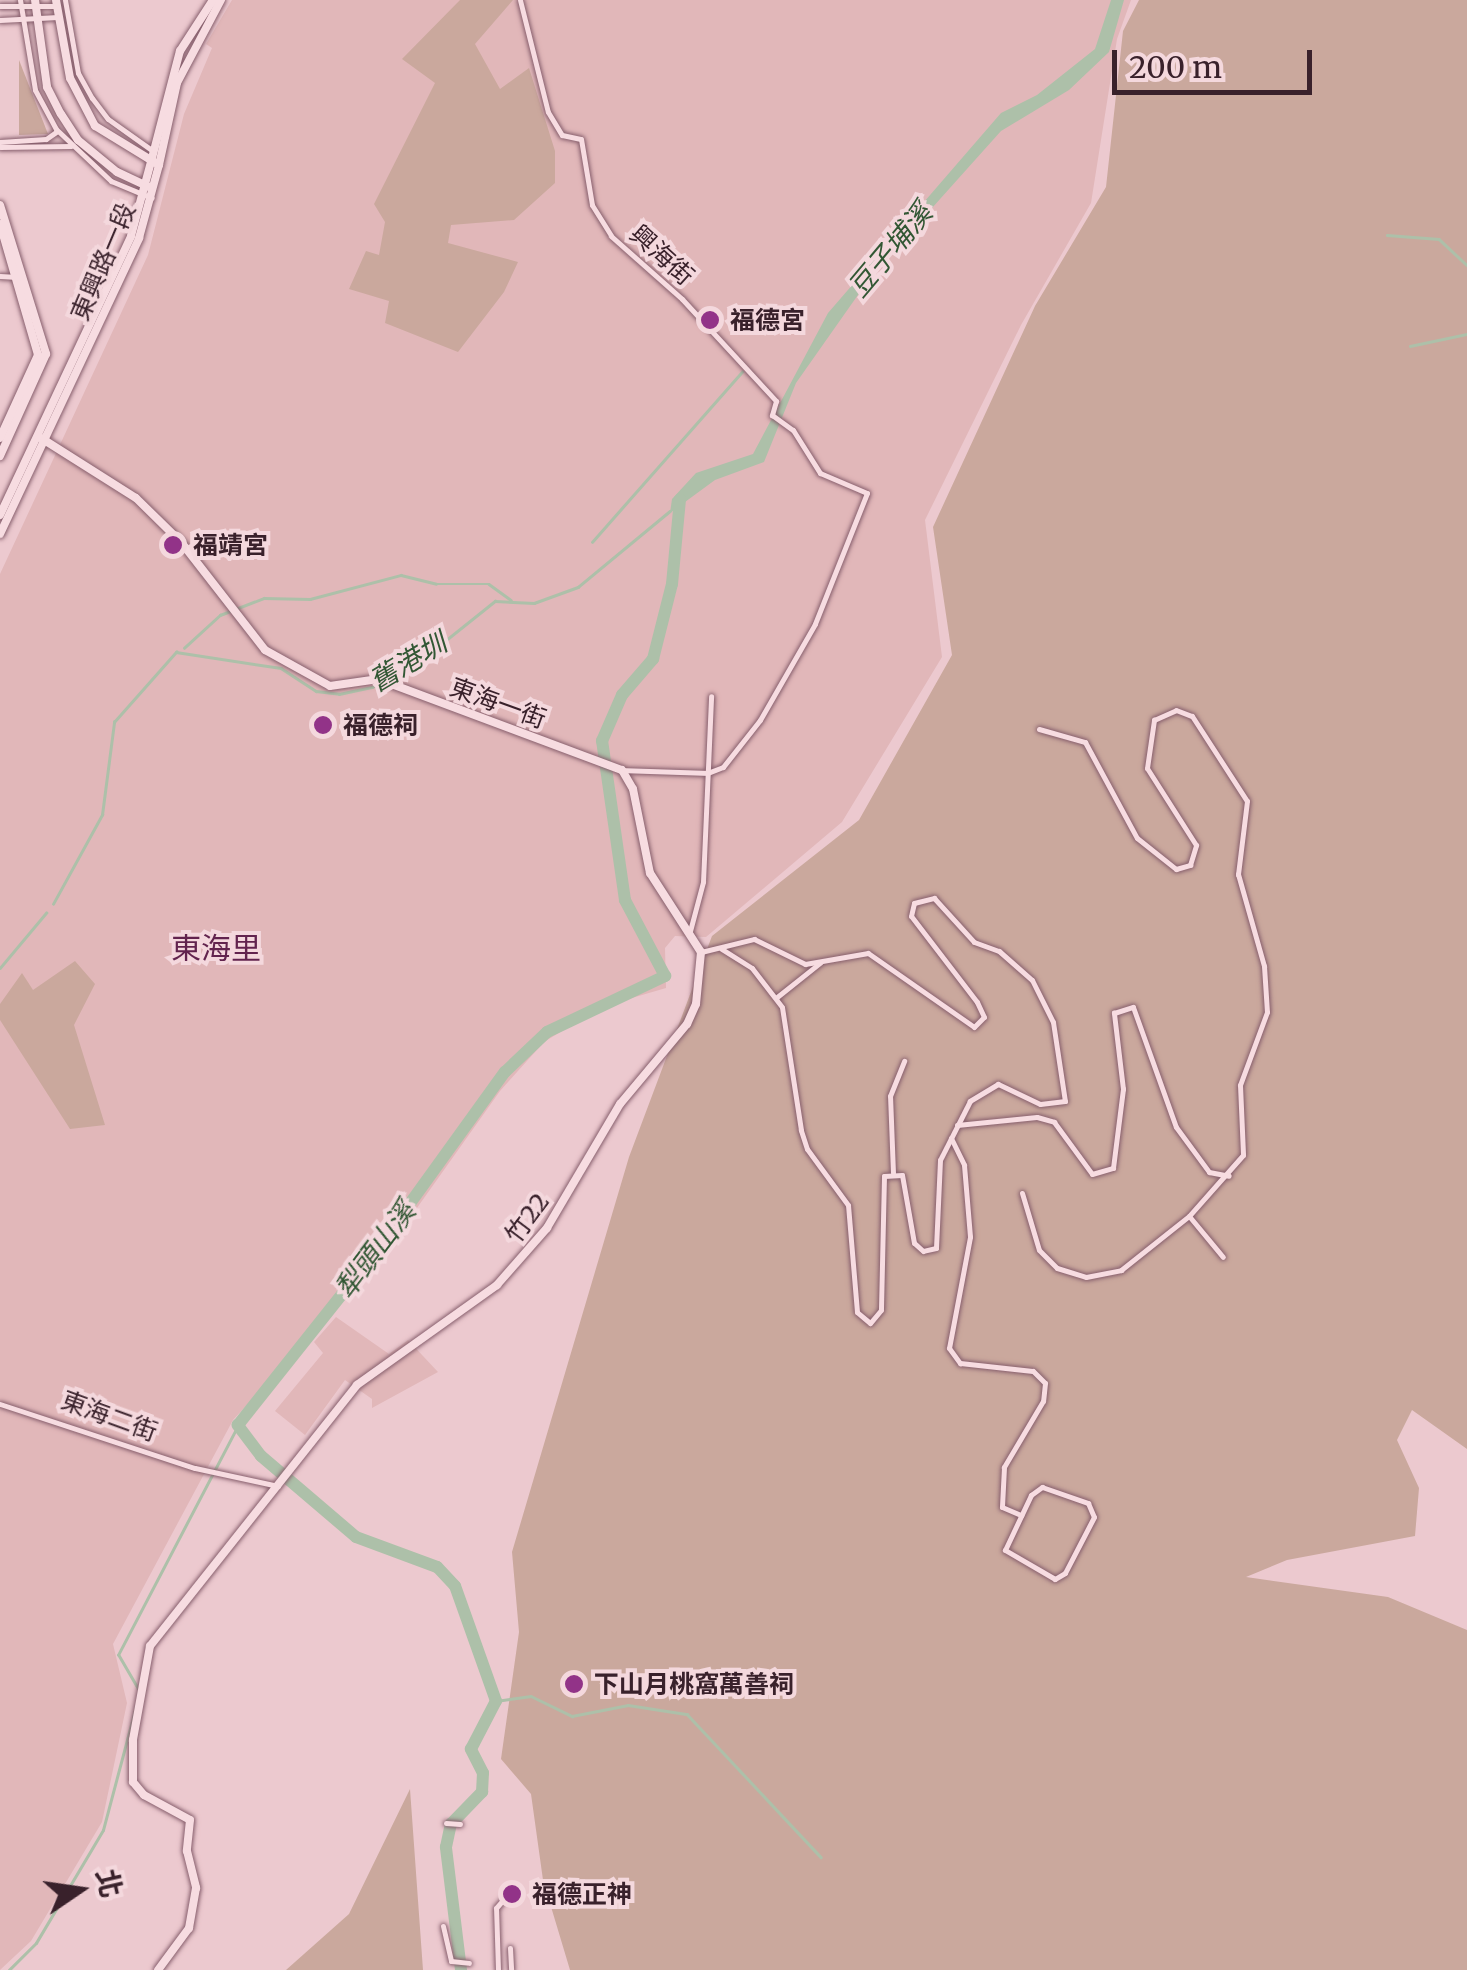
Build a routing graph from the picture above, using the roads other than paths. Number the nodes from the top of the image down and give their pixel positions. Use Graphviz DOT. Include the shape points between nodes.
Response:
graph roads {
  1 [pos="213,0"];
  2 [pos="221,0"];
  3 [pos="520,0"];
  4 [pos="20,3"];
  5 [pos="35,3"];
  6 [pos="60,3"];
  7 [pos="0,6"];
  8 [pos="61,17"];
  9 [pos="35,19"];
  10 [pos="0,20"];
  11 [pos="20,20"];
  12 [pos="56,129"];
  13 [pos="0,144"];
  14 [pos="70,146"];
  15 [pos="157,153"];
  16 [pos="155,163"];
  17 [pos="149,192"];
  18 [pos="0,205"];
  19 [pos="0,224"];
  20 [pos="0,276"];
  21 [pos="20,277"];
  22 [pos="0,438"];
  23 [pos="41,438"];
  24 [pos="1,452"];
  25 [pos="0,515"];
  26 [pos="0,534"];
  27 [pos="712,696"];
  28 [pos="1038,729"];
  29 [pos="622,770"];
  30 [pos="708,773"];
  31 [pos="690,931"];
  32 [pos="722,949"];
  33 [pos="701,952"];
  34 [pos="821,962"];
  35 [pos="777,996"];
  36 [pos="904,1060"];
  37 [pos="957,1125"];
  38 [pos="950,1136"];
  39 [pos="893,1173"];
  40 [pos="1230,1176"];
  41 [pos="1022,1193"];
  42 [pos="1188,1216"];
  43 [pos="1223,1257"];
  44 [pos="0,1404"];
  45 [pos="278,1486"];
  46 [pos="1021,1515"];
  47 [pos="446,1823"];
  48 [pos="458,1824"];
  49 [pos="508,1894"];
  50 [pos="442,1926"];
  51 [pos="510,1948"];
  52 [pos="158,1970"];
  53 [pos="448,1970"];
  54 [pos="498,1970"];
  55 [pos="511,1970"];
  1 -- 15 [label="street, 東興路一段" via="180,50"];
  2 -- 15 [label="street, 東興路一段" via="177,82"];
  3 -- 30 [label="street, 興海街" via="548,112 562,134 581,140 586,182 602,224 776,400 772,415 793,430 820,473 867,497 837,581 760,720 723,768"];
  4 -- 5 [label="street"];
  4 -- 7 [label="street"];
  4 -- 11 [label="street"];
  5 -- 6 [label="street"];
  5 -- 9 [label="street"];
  6 -- 8 [label="street"];
  8 -- 9 [label="street"];
  8 -- 15 [label="street" via="92,98"];
  8 -- 16 [label="street" via="70,78 95,126"];
  9 -- 11 [label="street"];
  9 -- 17 [label="street" via="47,87 60,114 78,140"];
  10 -- 11 [label="street"];
  11 -- 12 [label="street" via="36,90"];
  12 -- 13 [label="street" via="46,139"];
  12 -- 14 [label="street"];
  13 -- 14 [label="street"];
  14 -- 17 [label="street" via="111,181"];
  15 -- 16 [label="street, 東興路一段"];
  16 -- 17 [label="street, 東興路一段"];
  17 -- 23 [label="street, 東興路一段"];
  18 -- 21 [label="street"];
  19 -- 21 [label="street"];
  20 -- 21 [label="street"];
  21 -- 22 [label="street" via="38,354"];
  21 -- 24 [label="street" via="46,354"];
  23 -- 25 [label="street, 東興路一段"];
  23 -- 26 [label="street, 東興路一段"];
  23 -- 29 [label="street, 東海一街" via="136,498 181,542 265,650 330,686 383,681"];
  27 -- 30 [label="street"];
  28 -- 40 [label="street" via="1085,742 1136,838 1176,869 1190,865 1196,846 1147,768 1154,720 1176,710 1192,716 1243,788 1240,890 1264,966 1268,1012 1240,1085 1243,1156"];
  29 -- 30 [label="street"];
  29 -- 31 [label="street" via="633,789 650,873"];
  30 -- 31 [label="street" via="703,882"];
  31 -- 33 [label="street"];
  32 -- 33 [label="street"];
  32 -- 34 [label="street" via="754,940 804,964"];
  32 -- 35 [label="street" via="752,968"];
  33 -- 45 [label="street, 竹22 / 竹22" via="696,1004 686,1024 620,1104 547,1228 496,1285 357,1385"];
  34 -- 35 [label="street"];
  34 -- 37 [label="street" via="868,952 965,1024 980,1024 977,1002 911,916 914,903 928,897 942,901 974,942 999,951 1032,980 1053,1022 1065,1100 1050,1106 990,1084 970,1100"];
  35 -- 39 [label="street" via="804,1140 848,1205 858,1312 870,1323 881,1310 879,1188"];
  36 -- 39 [label="street" via="890,1096"];
  37 -- 38 [label="street"];
  37 -- 40 [label="street" via="1037,1117 1054,1122 1092,1174 1114,1168 1123,1089 1114,1013 1133,1007 1176,1127 1209,1172"];
  38 -- 39 [label="street" via="937,1178 939,1238 928,1252 914,1243 908,1185"];
  38 -- 46 [label="street" via="964,1165 970,1238 948,1348 960,1363 1034,1371 1045,1384 1042,1402 1004,1467 1002,1506"];
  40 -- 42 [label="street"];
  41 -- 42 [label="street" via="1040,1250 1058,1268 1086,1277 1120,1270"];
  42 -- 43 [label="street"];
  44 -- 45 [label="street, 東海二街"];
  45 -- 52 [label="street, 竹22" via="174,1609 145,1663 134,1782 144,1795 190,1820 188,1858 196,1888 189,1928"];
  46 -- 46 [label="street" via="1042,1487 1092,1508 1094,1518 1060,1577 1006,1553"];
  47 -- 48 [label="street"];
  49 -- 54 [label="street" via="496,1908"];
  50 -- 53 [label="street" via="461,1962"];
  51 -- 55 [label="street"];
}
